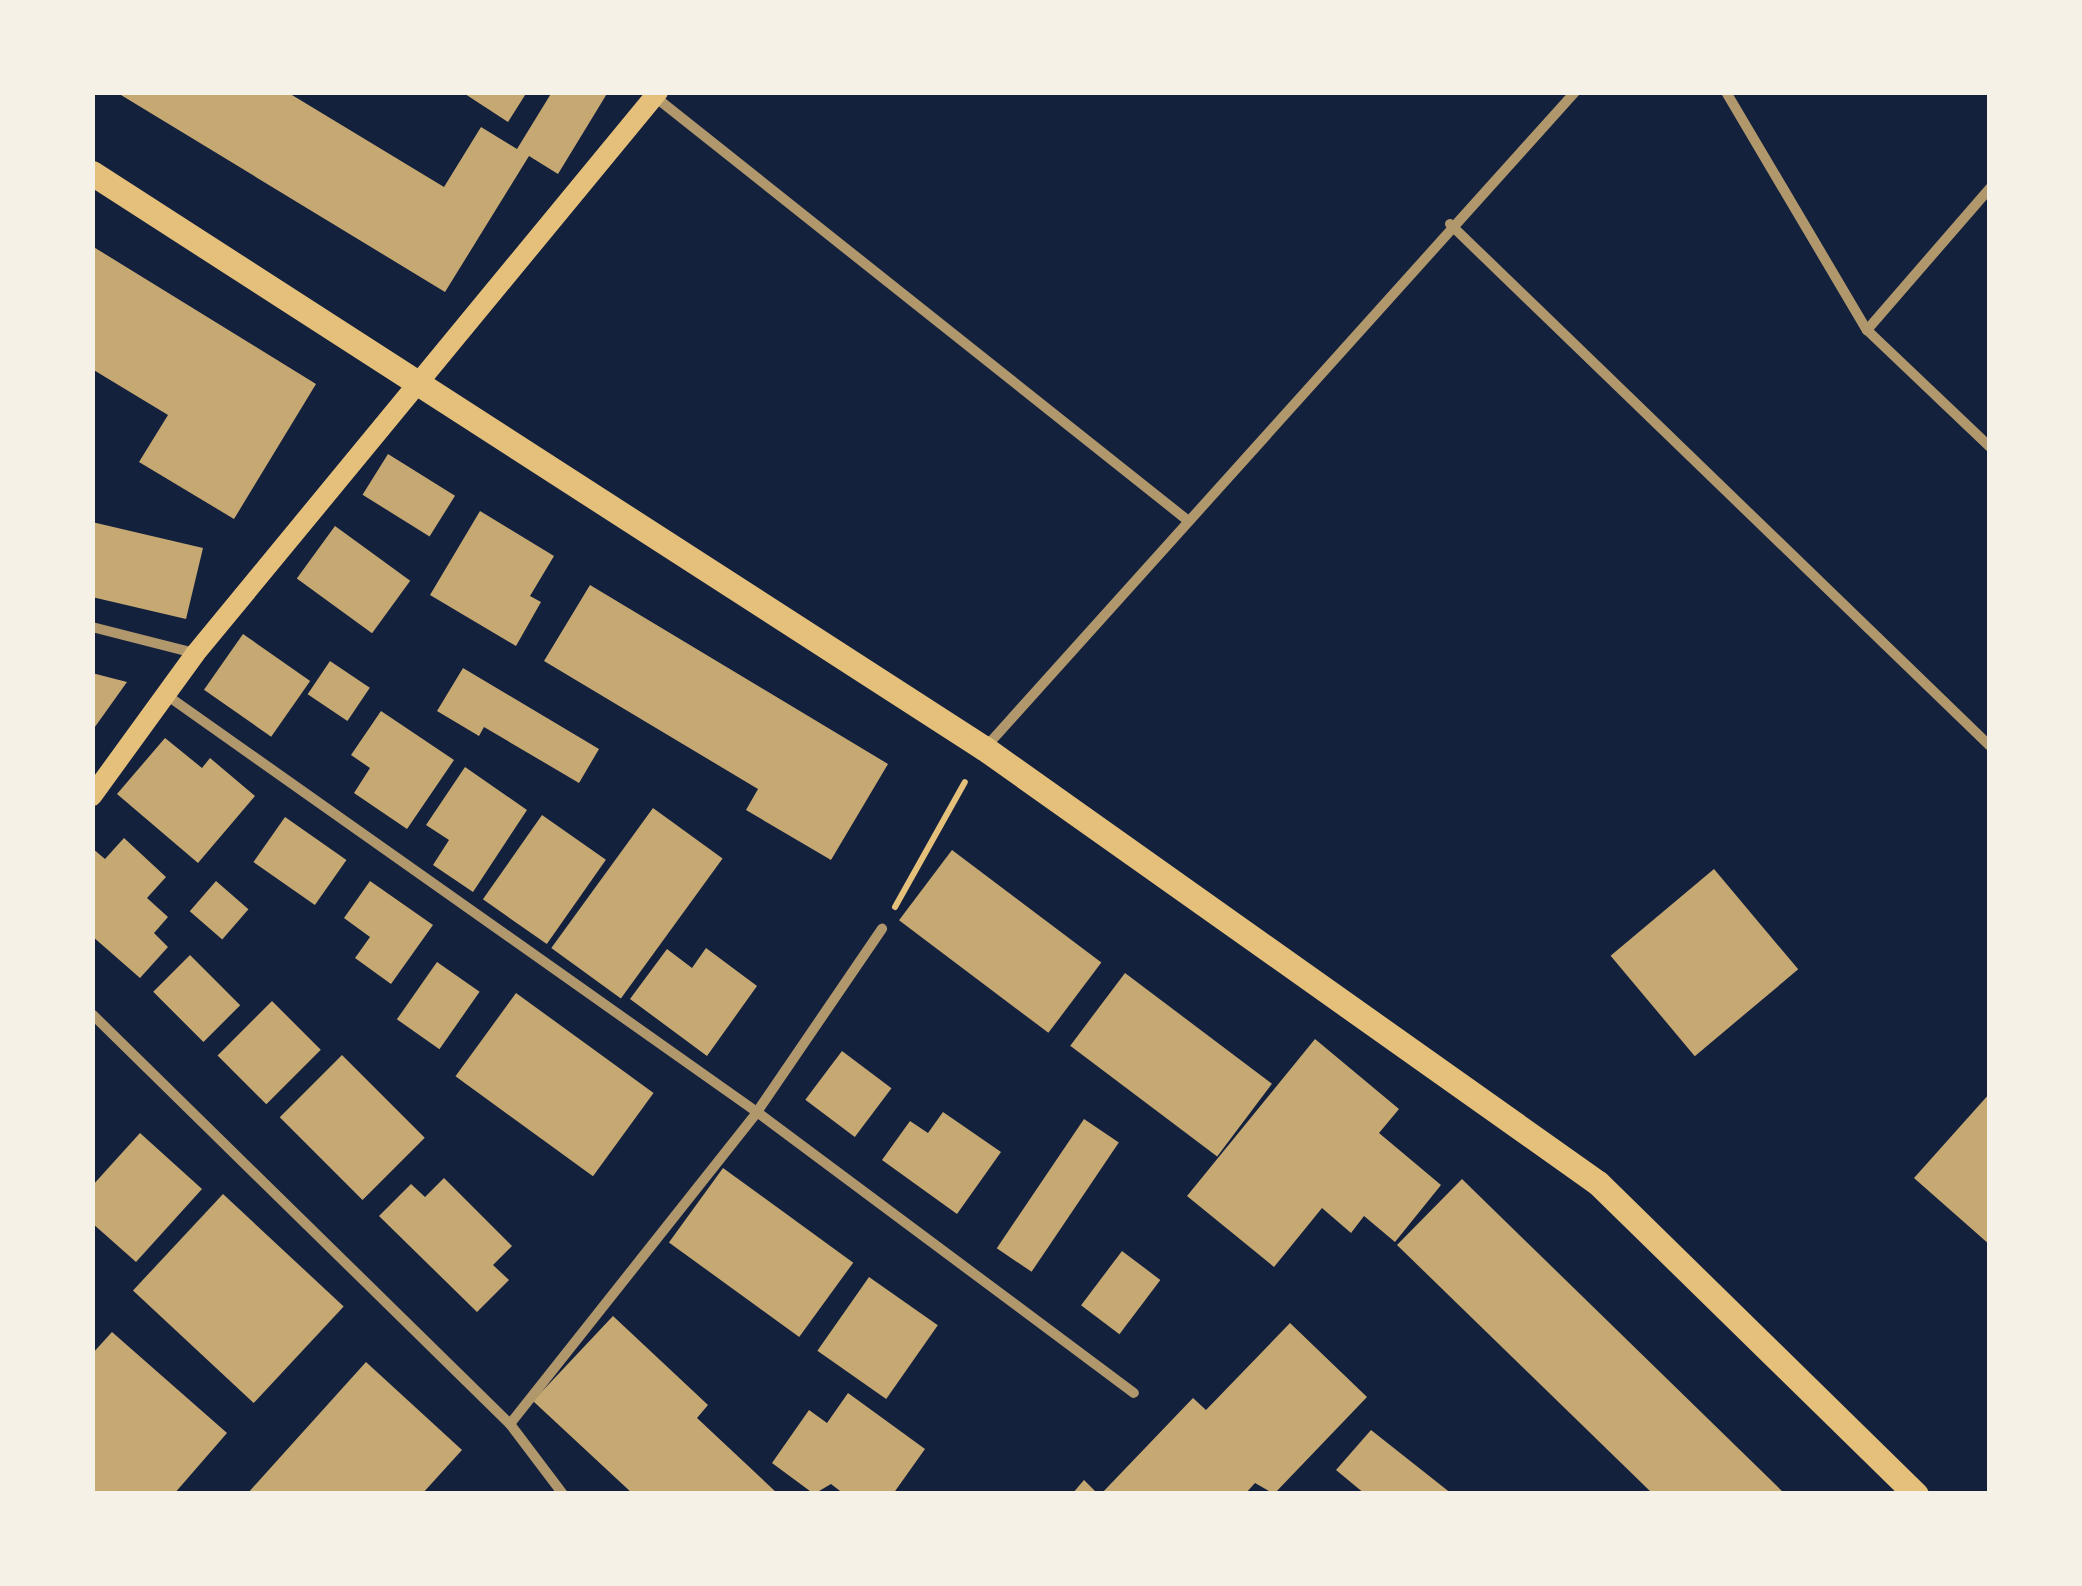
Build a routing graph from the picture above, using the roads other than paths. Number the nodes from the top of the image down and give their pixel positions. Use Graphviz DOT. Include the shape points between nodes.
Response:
graph roads {
  1 [pos="1575,92"];
  2 [pos="1726,92"];
  3 [pos="654,94"];
  4 [pos="92,173"];
  5 [pos="1990,188"];
  6 [pos="1450,224"];
  7 [pos="1867,330"];
  8 [pos="418,382"];
  9 [pos="1990,447"];
  10 [pos="1186,519"];
  11 [pos="92,627"];
  12 [pos="195,654"];
  13 [pos="164,693"];
  14 [pos="1990,746"];
  15 [pos="984,748"];
  16 [pos="92,796"];
  17 [pos="882,930"];
  18 [pos="92,1014"];
  19 [pos="757,1112"];
  20 [pos="1134,1392"];
  21 [pos="510,1424"];
  22 [pos="563,1494"];
  23 [pos="1916,1494"];
  1 -- 6 [label="street"];
  2 -- 7 [label="street"];
  3 -- 8 [label="main road"];
  3 -- 10 [label="street"];
  4 -- 8 [label="main road"];
  5 -- 7 [label="street"];
  6 -- 10 [label="street"];
  6 -- 14 [label="street"];
  7 -- 9 [label="street"];
  8 -- 12 [label="main road"];
  8 -- 15 [label="main road"];
  10 -- 15 [label="street"];
  11 -- 12 [label="street"];
  12 -- 13 [label="main road"];
  13 -- 16 [label="main road"];
  13 -- 19 [label="street"];
  15 -- 23 [label="main road" via="1598,1183"];
  17 -- 19 [label="street"];
  18 -- 21 [label="street"];
  19 -- 20 [label="street"];
  19 -- 21 [label="street"];
  21 -- 22 [label="street"];
}
